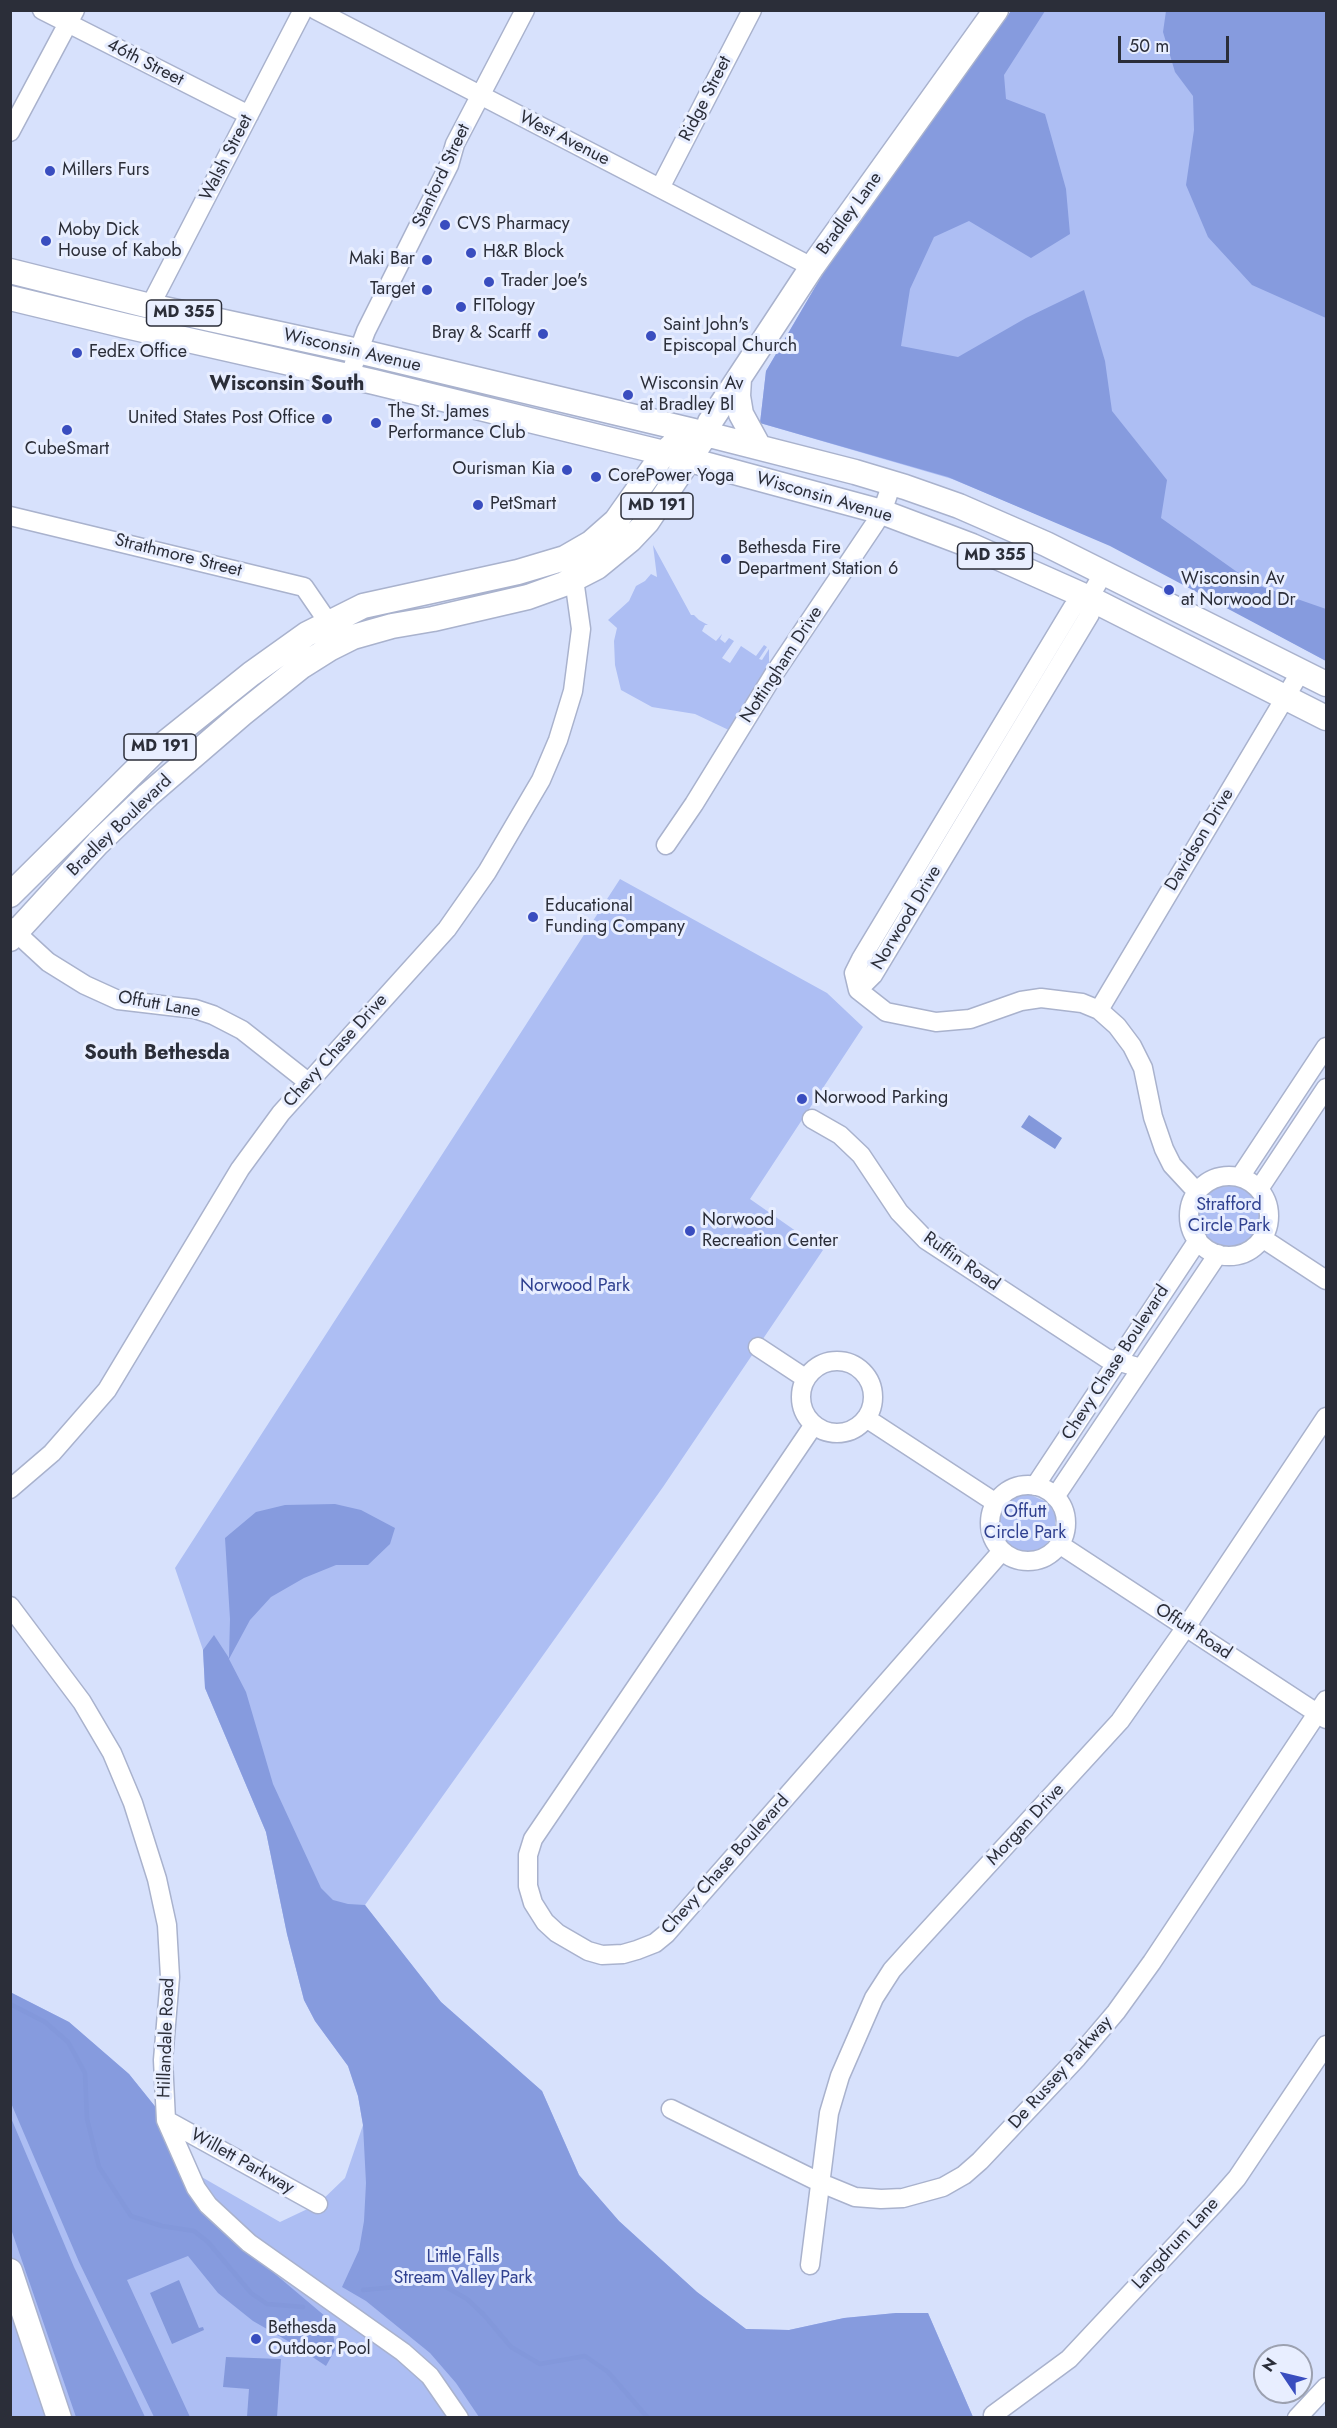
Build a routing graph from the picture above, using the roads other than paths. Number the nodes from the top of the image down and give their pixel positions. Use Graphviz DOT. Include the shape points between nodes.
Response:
graph roads {
  1 [pos="42,10"];
  2 [pos="303,10"];
  3 [pos="316,10"];
  4 [pos="525,10"];
  5 [pos="752,10"];
  6 [pos="996,10"];
  7 [pos="71,17"];
  8 [pos="480,96"];
  9 [pos="249,115"];
  10 [pos="10,132"];
  11 [pos="660,188"];
  12 [pos="812,267"];
  13 [pos="10,271"];
  14 [pos="10,298"];
  15 [pos="150,306"];
  16 [pos="358,351"];
  17 [pos="349,377"];
  18 [pos="739,378"];
  19 [pos="701,429"];
  20 [pos="759,447"];
  21 [pos="664,453"];
  22 [pos="687,461"];
  23 [pos="892,483"];
  24 [pos="882,512"];
  25 [pos="12,520"];
  26 [pos="1104,572"];
  27 [pos="574,579"];
  28 [pos="1089,598"];
  29 [pos="328,622"];
  30 [pos="353,637"];
  31 [pos="302,666"];
  32 [pos="1301,671"];
  33 [pos="1326,684"];
  34 [pos="1286,697"];
  35 [pos="1326,718"];
  36 [pos="998,728"];
  37 [pos="1015,738"];
  38 [pos="666,845"];
  39 [pos="927,848"];
  40 [pos="944,857"];
  41 [pos="10,896"];
  42 [pos="12,933"];
  43 [pos="858,990"];
  44 [pos="1099,1010"];
  45 [pos="1326,1047"];
  46 [pos="308,1082"];
  47 [pos="1326,1088"];
  48 [pos="812,1119"];
  49 [pos="1240,1177"];
  50 [pos="1259,1189"];
  51 [pos="1197,1192"];
  52 [pos="1262,1238"];
  53 [pos="1197,1240"];
  54 [pos="1218,1254"];
  55 [pos="1326,1280"];
  56 [pos="758,1347"];
  57 [pos="1119,1361"];
  58 [pos="1141,1368"];
  59 [pos="811,1372"];
  60 [pos="1326,1417"];
  61 [pos="866,1418"];
  62 [pos="813,1426"];
  63 [pos="1035,1486"];
  64 [pos="10,1490"];
  65 [pos="1055,1497"];
  66 [pos="996,1503"];
  67 [pos="1059,1544"];
  68 [pos="1002,1551"];
  69 [pos="10,1606"];
  70 [pos="1186,1627"];
  71 [pos="1324,1711"];
  72 [pos="1326,2045"];
  73 [pos="671,2109"];
  74 [pos="166,2120"];
  75 [pos="821,2183"];
  76 [pos="318,2204"];
  77 [pos="810,2265"];
  78 [pos="10,2271"];
  79 [pos="1326,2387"];
  80 [pos="993,2415"];
  81 [pos="59,2418"];
  82 [pos="459,2418"];
  83 [pos="1297,2418"];
  1 -- 7 [label="street, 46th Street"];
  2 -- 9 [label="street, Walsh Street"];
  3 -- 8 [label="street, West Avenue"];
  4 -- 8 [label="street, Stanford Street"];
  5 -- 11 [label="street, Ridge Street"];
  6 -- 12 [label="main road, Bradley Lane / MD 191"];
  7 -- 9 [label="street, 46th Street"];
  7 -- 10 [label="street"];
  8 -- 11 [label="street, West Avenue"];
  8 -- 16 [label="street, Stanford Street"];
  9 -- 15 [label="street, Walsh Street"];
  11 -- 12 [label="street, West Avenue"];
  12 -- 18 [label="main road, Bradley Lane / MD 191"];
  13 -- 15 [label="main road, Wisconsin Avenue / MD 355"];
  14 -- 17 [label="main road, Wisconsin Avenue / MD 355"];
  15 -- 16 [label="main road, Wisconsin Avenue / MD 355"];
  16 -- 17 [label="street, Stanford Street"];
  16 -- 19 [label="main road, Wisconsin Avenue / MD 355"];
  17 -- 21 [label="main road, Wisconsin Avenue / MD 355"];
  18 -- 19 [label="main road, Bradley Lane / MD 191"];
  18 -- 20 [label="main road" via="741,414"];
  19 -- 20 [label="main road, Wisconsin Avenue / MD 355"];
  19 -- 21 [label="main road, Bradley Boulevard / MD 191"];
  19 -- 22 [label="main road, Bradley Boulevard / MD 191"];
  20 -- 23 [label="main road, Wisconsin Avenue / MD 355"];
  21 -- 22 [label="main road, Wisconsin Avenue / MD 355"];
  21 -- 29 [label="main road, Bradley Boulevard / MD 191" via="616,521 566,558 363,606"];
  22 -- 24 [label="main road, Wisconsin Avenue / MD 355"];
  22 -- 27 [label="main road, Bradley Boulevard / MD 191" via="647,522 630,540 599,566"];
  23 -- 24 [label="street, Nottingham Drive"];
  23 -- 26 [label="main road, Wisconsin Avenue / MD 355" via="959,506"];
  24 -- 28 [label="main road, Wisconsin Avenue / MD 355" via="972,546"];
  24 -- 38 [label="street, Nottingham Drive"];
  25 -- 29 [label="street, Strathmore Street" via="304,587"];
  26 -- 28 [label="street, Norwood Drive"];
  26 -- 32 [label="main road, Wisconsin Avenue / MD 355"];
  27 -- 30 [label="main road, Bradley Boulevard / MD 191" via="522,599"];
  27 -- 46 [label="street, Chevy Chase Drive" via="581,630 578,661 558,740 541,780 487,872 447,929"];
  28 -- 34 [label="main road, Wisconsin Avenue / MD 355"];
  28 -- 36 [label="street, Norwood Drive" via="1073,607"];
  28 -- 37 [label="street, Norwood Drive" via="1090,614"];
  29 -- 30 [label="street"];
  29 -- 31 [label="main road" via="322,639"];
  29 -- 41 [label="main road, Bradley Boulevard / MD 191" via="250,674 155,751"];
  30 -- 31 [label="main road, Bradley Boulevard / MD 191"];
  31 -- 42 [label="main road, Bradley Boulevard / MD 191" via="131,811"];
  32 -- 33 [label="main road, Wisconsin Avenue / MD 355"];
  32 -- 34 [label="street, Davidson Drive"];
  34 -- 35 [label="main road, Wisconsin Avenue / MD 355"];
  34 -- 44 [label="street, Davidson Drive"];
  36 -- 37 [label="street"];
  36 -- 39 [label="street, Norwood Drive"];
  37 -- 40 [label="street, Norwood Drive"];
  39 -- 40 [label="street"];
  39 -- 43 [label="street, Norwood Drive" via="854,973"];
  40 -- 43 [label="street, Norwood Drive" via="873,975"];
  42 -- 46 [label="street, Offutt Lane" via="85,986 118,1000 195,1009 213,1015 242,1030"];
  43 -- 44 [label="street" via="886,1012 936,1022 969,1019 1041,998 1082,1003"];
  44 -- 51 [label="street" via="1132,1046 1143,1068 1164,1149 1172,1165"];
  45 -- 49 [label="street"];
  46 -- 64 [label="street, Chevy Chase Drive" via="240,1169 107,1390 52,1453"];
  47 -- 50 [label="street"];
  48 -- 57 [label="street, Ruffin Road" via="840,1135 861,1155 899,1212 926,1240 1106,1358"];
  49 -- 50 [label="street"];
  49 -- 51 [label="street" via="1210,1180"];
  50 -- 52 [label="street" via="1268,1208"];
  51 -- 53 [label="street" via="1189,1217"];
  52 -- 54 [label="street" via="1240,1254"];
  52 -- 55 [label="street"];
  53 -- 54 [label="street"];
  53 -- 57 [label="street, Chevy Chase Boulevard"];
  54 -- 58 [label="street, Chevy Chase Boulevard"];
  56 -- 59 [label="street" via="789,1367"];
  57 -- 58 [label="street, Ruffin Road"];
  57 -- 63 [label="street, Chevy Chase Boulevard"];
  58 -- 65 [label="street, Chevy Chase Boulevard"];
  59 -- 61 [label="street" via="839,1360 860,1369 872,1389 873,1399"];
  59 -- 62 [label="street" via="800,1392 804,1415"];
  60 -- 70 [label="street, Morgan Drive"];
  61 -- 62 [label="street" via="859,1426 840,1434"];
  61 -- 66 [label="street"];
  62 -- 68 [label="street, Chevy Chase Boulevard" via="533,1839 528,1855 528,1886 533,1903 554,1937 602,1955 637,1950 666,1934"];
  63 -- 65 [label="street"];
  63 -- 66 [label="street" via="1012,1489"];
  65 -- 67 [label="street" via="1065,1517"];
  66 -- 68 [label="street" via="990,1526"];
  67 -- 68 [label="street" via="1044,1557 1033,1560 1022,1560"];
  67 -- 70 [label="street, Offutt Road"];
  69 -- 74 [label="street, Hillandale Road" via="82,1702 112,1753 158,1879 167,1925 170,1977 163,2060"];
  70 -- 71 [label="street, Offutt Road"];
  70 -- 75 [label="street, Morgan Drive" via="1120,1721 910,1950 880,1989 857,2032 834,2095"];
  71 -- 75 [label="street, De Russey Parkway" via="1116,2012 980,2161 943,2187 903,2198 855,2197"];
  72 -- 80 [label="street, Langdrum Lane" via="1237,2178 1215,2203 1069,2359"];
  73 -- 75 [label="street, De Russey Parkway"];
  74 -- 76 [label="street, Willett Parkway"];
  74 -- 82 [label="street, Hillandale Road" via="186,2168 208,2205 249,2243 403,2352 430,2376"];
  75 -- 77 [label="street, Morgan Drive"];
  78 -- 81 [label="main road"];
  79 -- 83 [label="street"];
}
